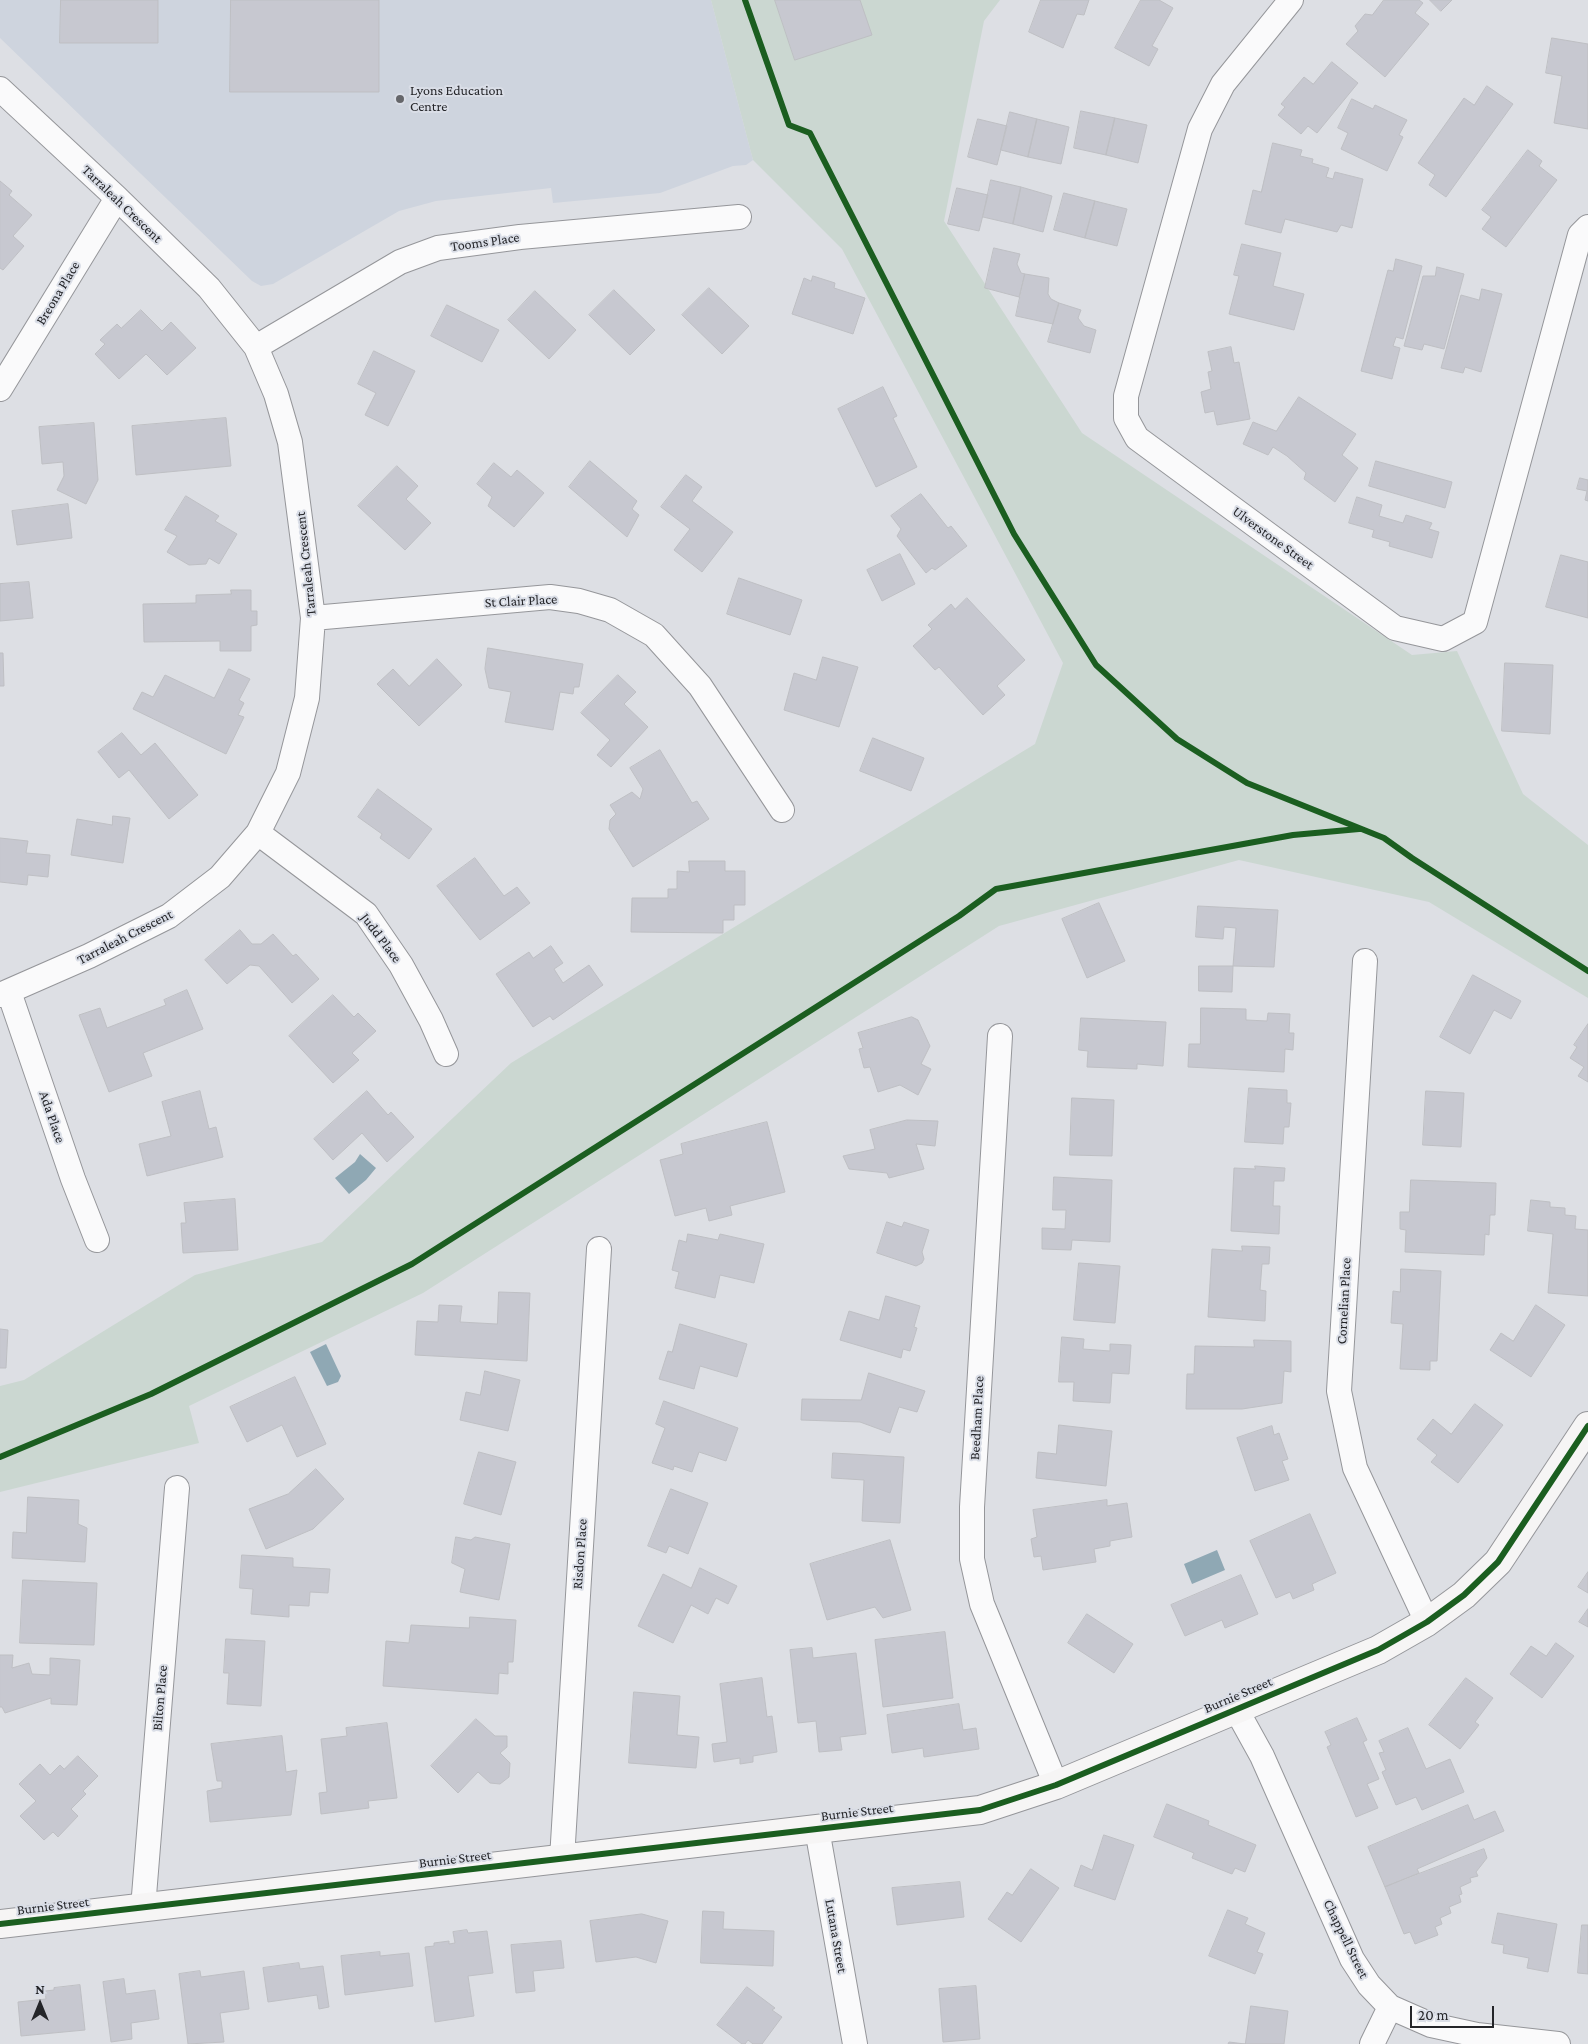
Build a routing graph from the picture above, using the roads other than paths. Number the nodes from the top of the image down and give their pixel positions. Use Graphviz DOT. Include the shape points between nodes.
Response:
graph roads {
  1 [pos="1291,0"];
  2 [pos="0,90"];
  3 [pos="117,198"];
  4 [pos="738,218"];
  5 [pos="1588,227"];
  6 [pos="256,347"];
  7 [pos="0,389"];
  8 [pos="313,618"];
  9 [pos="782,810"];
  10 [pos="258,833"];
  11 [pos="1365,961"];
  12 [pos="5,993"];
  13 [pos="1000,1036"];
  14 [pos="446,1054"];
  15 [pos="96,1240"];
  16 [pos="599,1249"];
  17 [pos="1588,1426"];
  18 [pos="177,1488"];
  19 [pos="1428,1622"];
  20 [pos="1236,1710"];
  21 [pos="1056,1785"];
  22 [pos="817,1829"];
  23 [pos="562,1859"];
  24 [pos="143,1908"];
  25 [pos="0,1924"];
  26 [pos="1390,2008"];
  27 [pos="855,2044"];
  28 [pos="1372,2044"];
  29 [pos="1558,2044"];
  1 -- 5 [label="street, Ulverstone Street" via="1223,84 1200,129 1126,396 1126,418 1137,438 1395,628 1443,638 1475,622 1580,235"];
  2 -- 3 [label="street, Tarraleah Crescent"];
  3 -- 6 [label="street, Tarraleah Crescent" via="209,288"];
  3 -- 7 [label="street, Breona Place"];
  4 -- 6 [label="street, Tooms Place" via="520,237 438,248 400,262"];
  6 -- 8 [label="street, Tarraleah Crescent" via="276,394 290,442"];
  8 -- 9 [label="street, St Clair Place" via="550,597 610,610 654,635 700,686"];
  8 -- 10 [label="street, Tarraleah Crescent" via="305,707 288,773"];
  10 -- 12 [label="street, Tarraleah Crescent" via="220,877 169,916"];
  10 -- 14 [label="street, Judd Place" via="366,914 402,965"];
  11 -- 19 [label="street, Cornelian Place" via="1339,1391 1355,1468"];
  12 -- 15 [label="street, Ada Place"];
  13 -- 21 [label="street, Beedham Place" via="972,1559 982,1604"];
  16 -- 23 [label="street, Risdon Place"];
  17 -- 19 [label="street, Burnie Street" via="1498,1562 1464,1595"];
  18 -- 24 [label="street, Bilton Place"];
  19 -- 20 [label="street, Burnie Street" via="1378,1650"];
  20 -- 21 [label="street, Burnie Street"];
  20 -- 26 [label="street, Chappell Street" via="1262,1756 1352,1958 1368,1985"];
  21 -- 22 [label="street, Burnie Street" via="980,1810"];
  22 -- 23 [label="street, Burnie Street"];
  22 -- 27 [label="street, Lutana Street"];
  23 -- 24 [label="street, Burnie Street"];
  24 -- 25 [label="street, Burnie Street"];
  26 -- 28 [label="street"];
  26 -- 29 [label="street, Chappell Street" via="1431,2024 1477,2035"];
}
